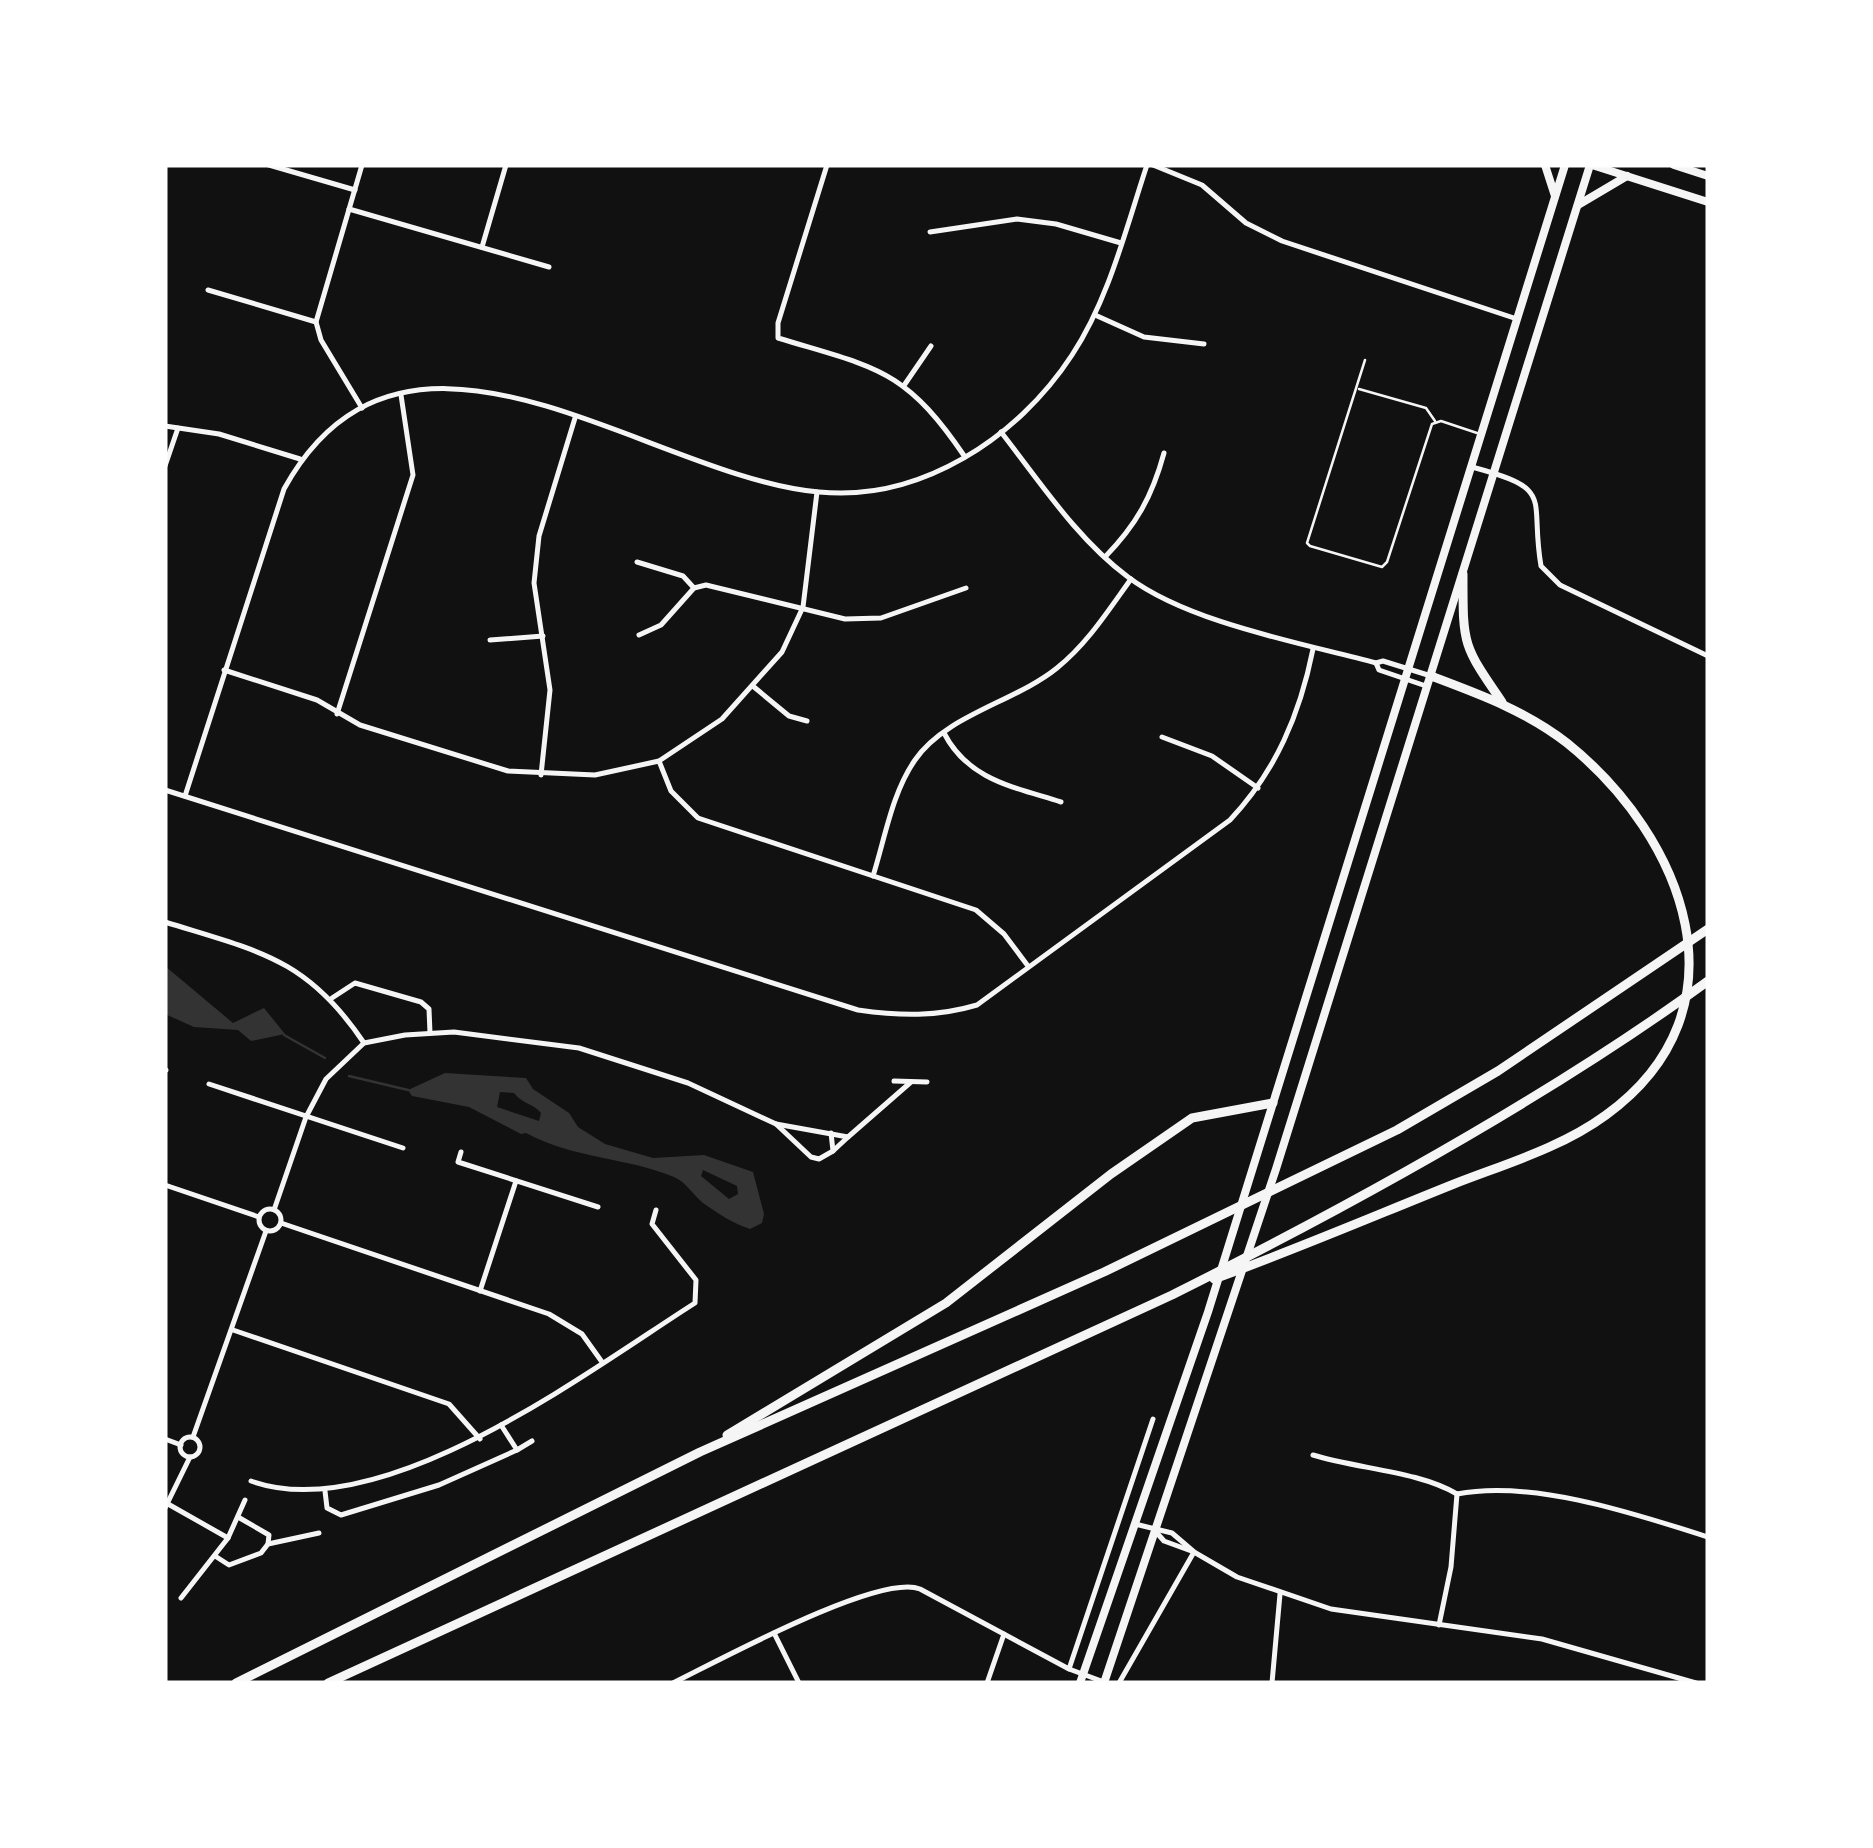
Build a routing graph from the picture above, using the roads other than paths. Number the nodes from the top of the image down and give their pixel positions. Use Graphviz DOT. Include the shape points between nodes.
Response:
graph roads {
  1 [pos="270,165"];
  2 [pos="362,165"];
  3 [pos="506,165"];
  4 [pos="827,165"];
  5 [pos="1150,165"];
  6 [pos="1545,165"];
  7 [pos="1565,165"];
  8 [pos="1591,165"];
  9 [pos="1674,165"];
  10 [pos="1627,176"];
  11 [pos="1708,176"];
  12 [pos="355,190"];
  13 [pos="1555,196"];
  14 [pos="1708,202"];
  15 [pos="1578,206"];
  16 [pos="349,209"];
  17 [pos="930,232"];
  18 [pos="1121,243"];
  19 [pos="482,246"];
  20 [pos="548,267"];
  21 [pos="1530,277"];
  22 [pos="1553,285"];
  23 [pos="208,290"];
  24 [pos="1095,314"];
  25 [pos="1518,319"];
  26 [pos="316,322"];
  27 [pos="1204,344"];
  28 [pos="931,346"];
  29 [pos="1365,360"];
  30 [pos="905,384"];
  31 [pos="1356,388"];
  32 [pos="401,394"];
  33 [pos="362,408"];
  34 [pos="575,418"];
  35 [pos="1436,422"];
  36 [pos="165,426"];
  37 [pos="178,428"];
  38 [pos="1001,432"];
  39 [pos="1482,434"];
  40 [pos="1164,453"];
  41 [pos="965,457"];
  42 [pos="300,459"];
  43 [pos="165,466"];
  44 [pos="1472,467"];
  45 [pos="1495,473"];
  46 [pos="817,492"];
  47 [pos="1105,557"];
  48 [pos="637,562"];
  49 [pos="1462,574"];
  50 [pos="1130,580"];
  51 [pos="694,588"];
  52 [pos="966,588"];
  53 [pos="803,607"];
  54 [pos="543,636"];
  55 [pos="639,636"];
  56 [pos="490,640"];
  57 [pos="1314,649"];
  58 [pos="1708,656"];
  59 [pos="224,670"];
  60 [pos="1407,674"];
  61 [pos="1430,681"];
  62 [pos="754,687"];
  63 [pos="1504,704"];
  64 [pos="338,714"];
  65 [pos="807,721"];
  66 [pos="944,733"];
  67 [pos="1162,737"];
  68 [pos="659,761"];
  69 [pos="541,775"];
  70 [pos="1258,788"];
  71 [pos="165,790"];
  72 [pos="185,796"];
  73 [pos="1060,802"];
  74 [pos="873,876"];
  75 [pos="165,922"];
  76 [pos="1708,929"];
  77 [pos="1028,966"];
  78 [pos="1708,980"];
  79 [pos="332,998"];
  80 [pos="430,1033"];
  81 [pos="364,1043"];
  82 [pos="894,1082"];
  83 [pos="911,1082"];
  84 [pos="927,1082"];
  85 [pos="210,1084"];
  86 [pos="1274,1103"];
  87 [pos="306,1117"];
  88 [pos="776,1124"];
  89 [pos="831,1133"];
  90 [pos="848,1137"];
  91 [pos="402,1148"];
  92 [pos="833,1151"];
  93 [pos="461,1152"];
  94 [pos="516,1182"];
  95 [pos="165,1185"];
  96 [pos="598,1207"];
  97 [pos="274,1210"];
  98 [pos="656,1210"];
  99 [pos="259,1216"];
  100 [pos="281,1224"];
  101 [pos="266,1231"];
  102 [pos="480,1290"];
  103 [pos="1172,1294"];
  104 [pos="233,1330"];
  105 [pos="602,1362"];
  106 [pos="1154,1419"];
  107 [pos="501,1426"];
  108 [pos="193,1437"];
  109 [pos="480,1438"];
  110 [pos="165,1439"];
  111 [pos="532,1441"];
  112 [pos="181,1445"];
  113 [pos="518,1450"];
  114 [pos="700,1452"];
  115 [pos="1313,1456"];
  116 [pos="190,1457"];
  117 [pos="252,1481"];
  118 [pos="325,1491"];
  119 [pos="1457,1494"];
  120 [pos="246,1500"];
  121 [pos="166,1506"];
  122 [pos="238,1517"];
  123 [pos="1135,1524"];
  124 [pos="319,1533"];
  125 [pos="1156,1533"];
  126 [pos="1708,1537"];
  127 [pos="228,1538"];
  128 [pos="268,1544"];
  129 [pos="1194,1552"];
  130 [pos="215,1556"];
  131 [pos="1122,1563"];
  132 [pos="1101,1575"];
  133 [pos="1280,1594"];
  134 [pos="182,1598"];
  135 [pos="1438,1625"];
  136 [pos="774,1633"];
  137 [pos="1004,1634"];
  138 [pos="1069,1669"];
  139 [pos="1081,1679"];
  140 [pos="236,1683"];
  141 [pos="328,1683"];
  142 [pos="673,1683"];
  143 [pos="799,1683"];
  144 [pos="987,1683"];
  145 [pos="1104,1683"];
  146 [pos="1120,1683"];
  147 [pos="1272,1683"];
  148 [pos="1696,1683"];
  1 -- 12 [label="street"];
  2 -- 12 [label="street"];
  3 -- 19 [label="street"];
  4 -- 30 [label="street" via="778,338"];
  5 -- 18 [label="street"];
  5 -- 25 [label="street" via="1202,185 1246,223 1282,242"];
  6 -- 13 [label="main road"];
  7 -- 13 [label="main road"];
  8 -- 10 [label="main road"];
  8 -- 15 [label="main road"];
  9 -- 11 [label="main road"];
  10 -- 14 [label="main road"];
  10 -- 15 [label="main road"];
  12 -- 16 [label="street"];
  13 -- 21 [label="main road"];
  15 -- 22 [label="main road"];
  16 -- 19 [label="street"];
  16 -- 26 [label="street"];
  17 -- 18 [label="street" via="1016,219"];
  18 -- 24 [label="street"];
  19 -- 20 [label="street"];
  21 -- 22 [label="main road"];
  21 -- 25 [label="main road"];
  22 -- 45 [label="main road"];
  23 -- 26 [label="street"];
  24 -- 27 [label="street" via="1144,336"];
  24 -- 38 [label="street" via="1032,406"];
  25 -- 39 [label="main road"];
  26 -- 33 [label="street"];
  28 -- 30 [label="street"];
  29 -- 31 [label="lane"];
  30 -- 41 [label="street" via="938,416"];
  31 -- 35 [label="lane" via="1426,408"];
  31 -- 35 [label="lane" via="1310,546 1368,565 1388,562"];
  32 -- 33 [label="street"];
  32 -- 34 [label="street" via="474,387"];
  32 -- 64 [label="street" via="413,474"];
  33 -- 42 [label="street"];
  34 -- 46 [label="street" via="783,487"];
  34 -- 54 [label="street" via="538,536 534,582"];
  35 -- 39 [label="lane"];
  36 -- 37 [label="street"];
  37 -- 42 [label="street"];
  37 -- 43 [label="street"];
  38 -- 41 [label="street"];
  38 -- 47 [label="street"];
  39 -- 44 [label="main road"];
  40 -- 47 [label="street" via="1137,523"];
  41 -- 46 [label="street" via="900,486"];
  42 -- 59 [label="street" via="270,524"];
  44 -- 45 [label="street"];
  44 -- 60 [label="main road"];
  45 -- 49 [label="main road"];
  45 -- 58 [label="street" via="1523,483 1538,505 1541,566 1560,585"];
  46 -- 53 [label="street"];
  47 -- 50 [label="street"];
  48 -- 51 [label="street" via="683,576"];
  49 -- 61 [label="main road"];
  49 -- 63 [label="highway" via="1470,660"];
  50 -- 57 [label="street"];
  50 -- 66 [label="street" via="1056,669"];
  51 -- 53 [label="street" via="706,585"];
  51 -- 55 [label="street" via="661,625"];
  52 -- 53 [label="street" via="881,618 845,618"];
  53 -- 62 [label="street" via="782,652"];
  54 -- 56 [label="street"];
  54 -- 69 [label="street" via="550,690"];
  57 -- 60 [label="street" via="1383,661"];
  57 -- 70 [label="street" via="1296,717"];
  59 -- 64 [label="street" via="317,700"];
  59 -- 72 [label="street"];
  60 -- 61 [label="street"];
  60 -- 86 [label="main road"];
  61 -- 63 [label="highway"];
  61 -- 125 [label="main road"];
  62 -- 65 [label="street" via="789,716"];
  62 -- 68 [label="street" via="722,719"];
  63 -- 103 [label="highway" via="1592,764 1643,822 1671,870 1687,930 1686,982 1672,1034 1646,1076 1606,1115 1560,1142"];
  64 -- 69 [label="street" via="508,771"];
  66 -- 73 [label="street" via="966,766"];
  66 -- 74 [label="street" via="917,756 902,782"];
  67 -- 70 [label="street" via="1212,756"];
  68 -- 69 [label="street" via="595,775"];
  68 -- 74 [label="street" via="671,791 698,818"];
  70 -- 77 [label="street" via="1221,828"];
  71 -- 72 [label="street"];
  72 -- 77 [label="street" via="858,1010 950,1013 977,1005"];
  74 -- 77 [label="street" via="976,910"];
  75 -- 79 [label="street" via="270,955"];
  76 -- 114 [label="highway" via="1498,1072 1298,1180"];
  78 -- 103 [label="highway" via="1630,1037 1290,1236"];
  79 -- 80 [label="street" via="355,983 421,1002 429,1010"];
  79 -- 81 [label="street"];
  80 -- 81 [label="street"];
  80 -- 88 [label="street" via="515,1036 579,1048 688,1083"];
  81 -- 87 [label="street" via="326,1079"];
  82 -- 83 [label="street"];
  83 -- 84 [label="street"];
  83 -- 90 [label="street"];
  85 -- 87 [label="street"];
  86 -- 114 [label="highway" via="1192,1118 946,1303"];
  86 -- 123 [label="main road"];
  87 -- 91 [label="street"];
  87 -- 97 [label="street"];
  88 -- 89 [label="street"];
  88 -- 92 [label="street" via="811,1157"];
  89 -- 90 [label="street"];
  89 -- 92 [label="street"];
  90 -- 92 [label="street"];
  93 -- 94 [label="street" via="458,1162"];
  94 -- 96 [label="street"];
  94 -- 102 [label="street"];
  95 -- 99 [label="street"];
  97 -- 99 [label="street"];
  97 -- 100 [label="street"];
  98 -- 105 [label="street" via="652,1224 696,1280 695,1303"];
  99 -- 101 [label="street"];
  100 -- 101 [label="street"];
  100 -- 102 [label="street"];
  101 -- 104 [label="street"];
  102 -- 105 [label="street" via="566,1322"];
  103 -- 141 [label="highway"];
  104 -- 108 [label="street"];
  104 -- 109 [label="street" via="449,1404"];
  105 -- 107 [label="street"];
  106 -- 132 [label="street"];
  107 -- 109 [label="street"];
  107 -- 113 [label="street"];
  108 -- 112 [label="street"];
  108 -- 116 [label="street" via="200,1447"];
  109 -- 118 [label="street"];
  110 -- 112 [label="street"];
  111 -- 113 [label="street"];
  112 -- 116 [label="street"];
  113 -- 118 [label="street" via="439,1485 341,1515 328,1508"];
  114 -- 140 [label="highway"];
  115 -- 119 [label="street" via="1431,1481"];
  116 -- 121 [label="street"];
  117 -- 118 [label="street" via="272,1489"];
  119 -- 126 [label="street" via="1483,1489 1587,1503"];
  119 -- 135 [label="street" via="1452,1567"];
  120 -- 122 [label="street"];
  121 -- 127 [label="street"];
  122 -- 127 [label="street"];
  122 -- 128 [label="street" via="262,1528"];
  123 -- 125 [label="street"];
  123 -- 131 [label="main road"];
  124 -- 128 [label="street"];
  125 -- 129 [label="street"];
  125 -- 129 [label="street" via="1172,1533"];
  125 -- 145 [label="main road"];
  127 -- 130 [label="street"];
  128 -- 130 [label="street" via="238,1563"];
  129 -- 133 [label="street"];
  129 -- 146 [label="street"];
  130 -- 134 [label="street"];
  131 -- 132 [label="street"];
  131 -- 139 [label="main road"];
  132 -- 138 [label="street"];
  133 -- 135 [label="street" via="1355,1615"];
  133 -- 147 [label="street"];
  135 -- 148 [label="street" via="1576,1646"];
  136 -- 137 [label="street" via="901,1584"];
  136 -- 142 [label="street"];
  136 -- 143 [label="street"];
  137 -- 138 [label="street"];
  137 -- 144 [label="street"];
  138 -- 139 [label="street"];
  139 -- 145 [label="street"];
}
